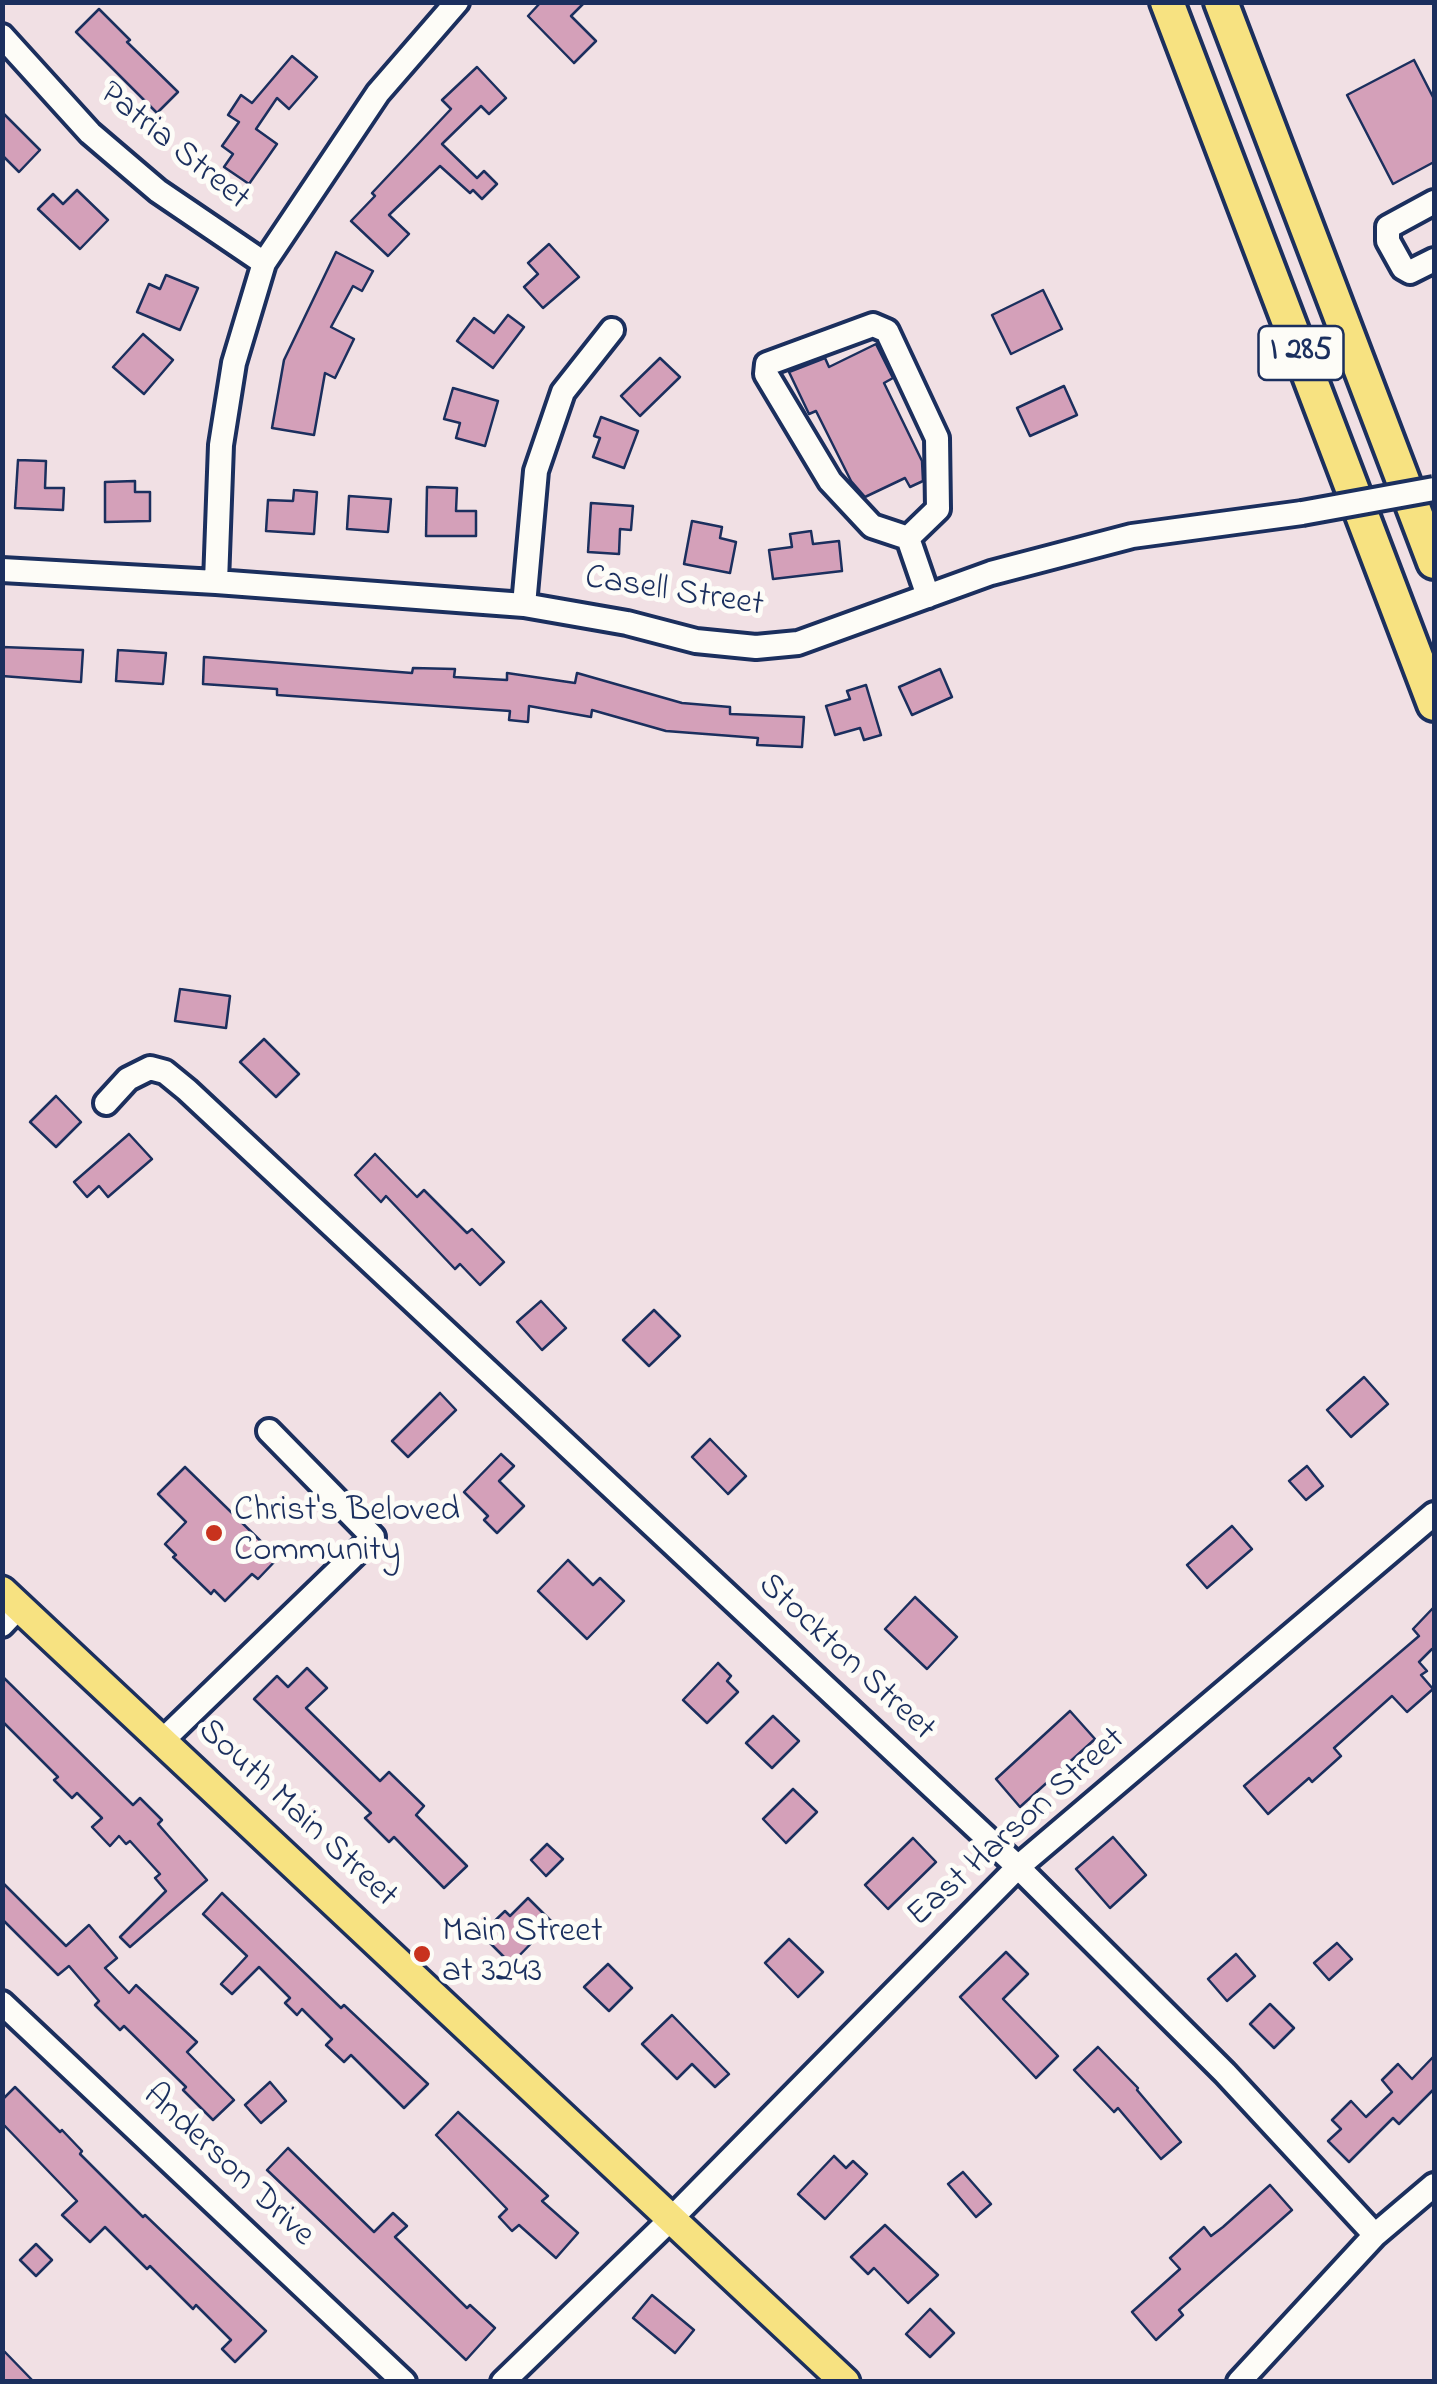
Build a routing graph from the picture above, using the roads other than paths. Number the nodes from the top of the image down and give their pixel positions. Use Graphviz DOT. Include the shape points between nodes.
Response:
graph roads {
  1 [pos="457,2"];
  2 [pos="1168,2"];
  3 [pos="1221,2"];
  4 [pos="3,36"];
  5 [pos="1434,202"];
  6 [pos="1434,260"];
  7 [pos="264,263"];
  8 [pos="612,330"];
  9 [pos="1434,489"];
  10 [pos="908,538"];
  11 [pos="1434,562"];
  12 [pos="2,570"];
  13 [pos="216,582"];
  14 [pos="928,596"];
  15 [pos="524,605"];
  16 [pos="1434,704"];
  17 [pos="106,1104"];
  18 [pos="268,1432"];
  19 [pos="1434,1514"];
  20 [pos="8,1608"];
  21 [pos="162,1740"];
  22 [pos="1018,1867"];
  23 [pos="2,2003"];
  24 [pos="1434,2185"];
  25 [pos="672,2219"];
  26 [pos="1376,2236"];
  27 [pos="404,2382"];
  28 [pos="503,2382"];
  29 [pos="845,2382"];
  30 [pos="1238,2382"];
  1 -- 7 [label="street" via="378,93"];
  2 -- 16 [label="highway, I 285"];
  3 -- 11 [label="highway, I 285"];
  4 -- 7 [label="street, Patria Street" via="104,144"];
  5 -- 6 [label="street" via="1388,227 1403,268 1410,272"];
  7 -- 13 [label="street" via="223,429"];
  8 -- 15 [label="street" via="563,392 536,471"];
  9 -- 14 [label="street, Casell Street, bridge" via="1132,536"];
  10 -- 10 [label="street" via="872,526 830,481 766,374 767,364 874,326 887,331 937,438 938,509"];
  10 -- 14 [label="street"];
  12 -- 13 [label="street, Casell Street"];
  13 -- 15 [label="street, Casell Street"];
  14 -- 15 [label="street, Casell Street" via="798,643 756,648"];
  17 -- 22 [label="street, Stockton Street" via="128,1079 150,1068 164,1072"];
  18 -- 21 [label="street" via="374,1537"];
  19 -- 22 [label="street, East Harson Street"];
  20 -- 21 [label="main road, South Main Street"];
  21 -- 25 [label="main road, South Main Street"];
  22 -- 25 [label="street, East Harson Street"];
  22 -- 26 [label="street, Stockton Street" via="1225,2073"];
  23 -- 27 [label="street, Anderson Drive"];
  24 -- 26 [label="street"];
  25 -- 28 [label="street, East Harson Street"];
  25 -- 29 [label="main road, South Main Street"];
  26 -- 30 [label="street"];
}
